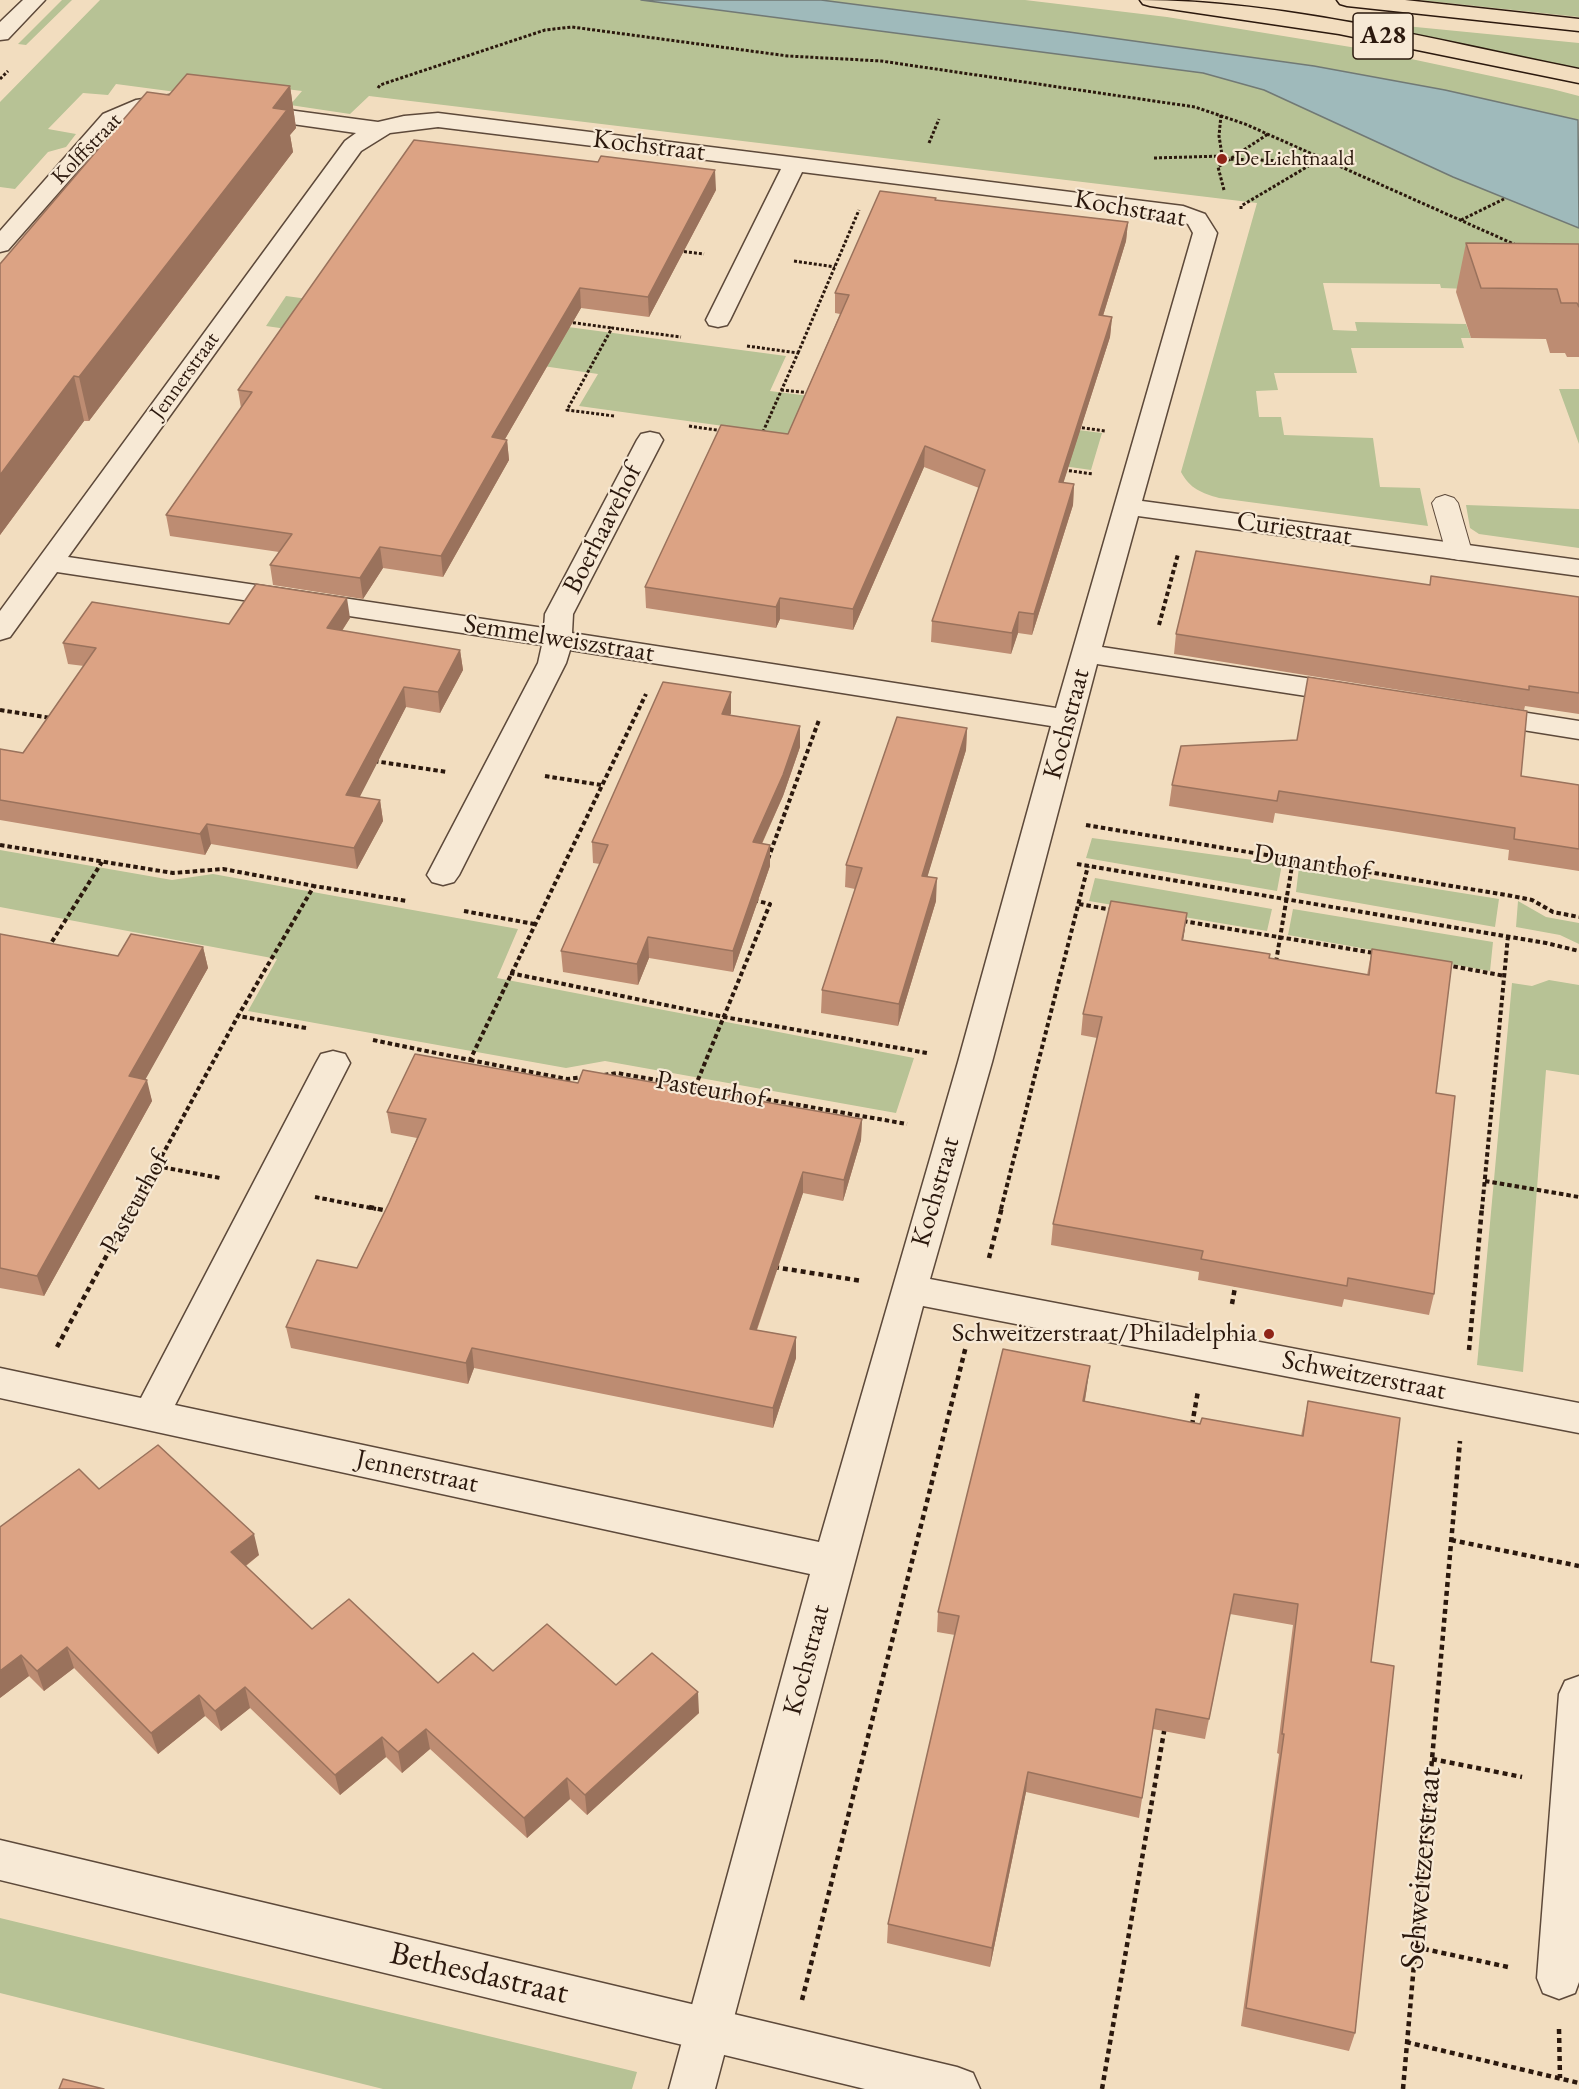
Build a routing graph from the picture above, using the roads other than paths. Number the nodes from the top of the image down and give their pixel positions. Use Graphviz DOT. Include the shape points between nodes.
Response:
graph roads {
  1 [pos="34,0"];
  2 [pos="1150,0"];
  3 [pos="1347,0"];
  4 [pos="1579,25"];
  5 [pos="0,34"];
  6 [pos="1579,76"];
  7 [pos="200,105"];
  8 [pos="234,110"];
  9 [pos="377,129"];
  10 [pos="794,165"];
  11 [pos="0,245"];
  12 [pos="713,330"];
  13 [pos="654,431"];
  14 [pos="1132,494"];
  15 [pos="1445,503"];
  16 [pos="1459,552"];
  17 [pos="50,563"];
  18 [pos="1579,568"];
  19 [pos="0,631"];
  20 [pos="558,639"];
  21 [pos="1086,653"];
  22 [pos="1381,699"];
  23 [pos="1451,710"];
  24 [pos="1067,719"];
  25 [pos="1579,730"];
  26 [pos="443,874"];
  27 [pos="339,1049"];
  28 [pos="909,1289"];
  29 [pos="17,1387"];
  30 [pos="152,1414"];
  31 [pos="1579,1418"];
  32 [pos="833,1562"];
  33 [pos="1579,1694"];
  34 [pos="0,1860"];
  35 [pos="1559,1978"];
  36 [pos="708,2029"];
  37 [pos="692,2089"];
  38 [pos="957,2089"];
  1 -- 5 [label="street"];
  2 -- 6 [label="highway, A28" via="1340,28"];
  3 -- 4 [label="highway, A28"];
  7 -- 11 [label="street, Kolffstraat" via="153,102 125,110 111,119"];
  8 -- 9 [label="street"];
  9 -- 10 [label="street, Kochstraat" via="414,120 438,120"];
  9 -- 17 [label="street, Jennerstraat" via="353,146"];
  10 -- 12 [label="street"];
  10 -- 14 [label="street, Kochstraat" via="1175,211 1197,219 1205,233"];
  13 -- 20 [label="street, Boerhaavehof" via="559,614"];
  14 -- 16 [label="street, Curiestraat"];
  14 -- 21 [label="street, Kochstraat"];
  15 -- 16 [label="lane"];
  16 -- 18 [label="street, Curiestraat"];
  17 -- 19 [label="street, Jennerstraat"];
  17 -- 20 [label="street, Semmelweiszstraat"];
  20 -- 24 [label="street, Semmelweiszstraat"];
  20 -- 26 [label="street" via="552,663"];
  21 -- 22 [label="street"];
  21 -- 24 [label="street, Kochstraat"];
  23 -- 25 [label="street"];
  24 -- 28 [label="street, Kochstraat"];
  27 -- 30 [label="street"];
  28 -- 31 [label="street, Schweitzerstraat"];
  28 -- 32 [label="street, Kochstraat"];
  29 -- 30 [label="street, Jennerstraat"];
  30 -- 32 [label="street, Jennerstraat"];
  32 -- 36 [label="street, Kochstraat"];
  33 -- 35 [label="street"];
  34 -- 36 [label="street, Bethesdastraat"];
  36 -- 37 [label="street, Kochstraat"];
  36 -- 38 [label="street, Bethesdastraat"];
}
